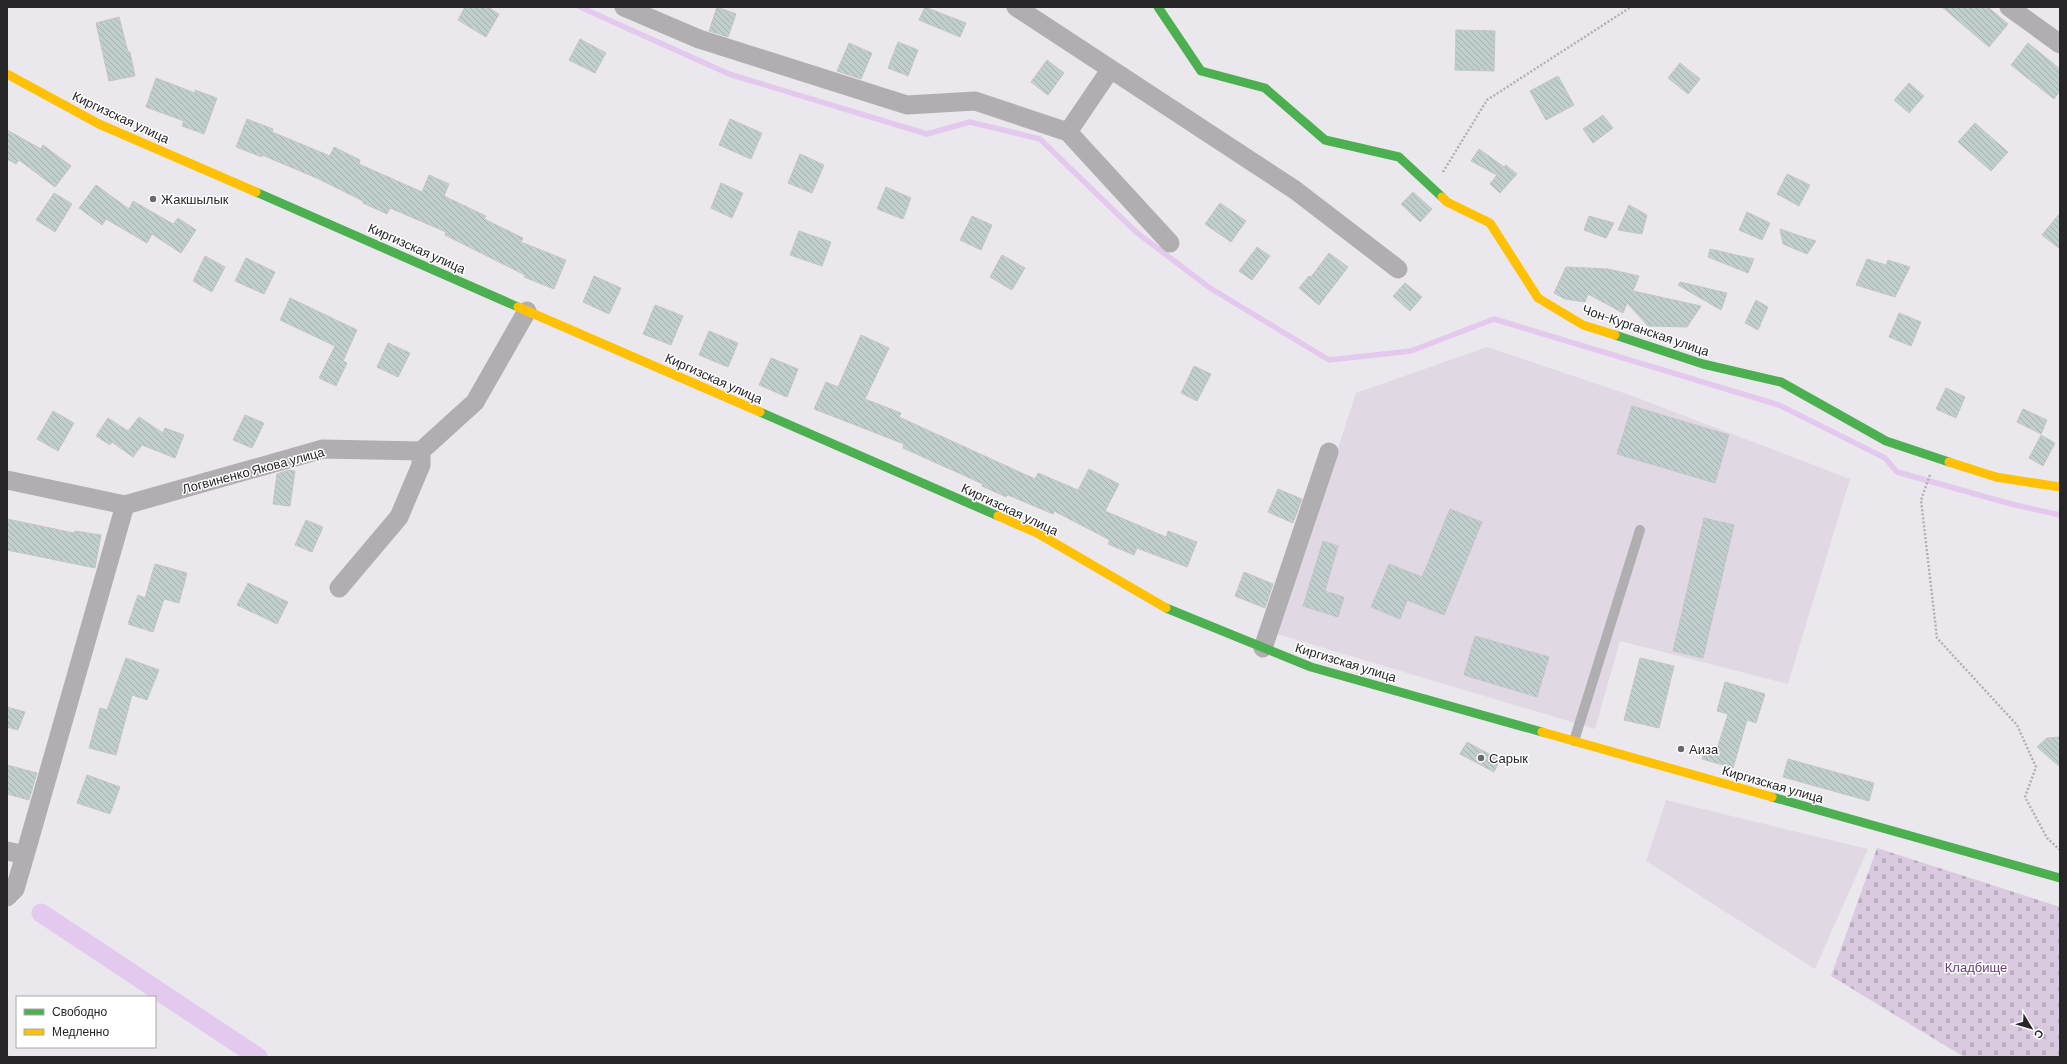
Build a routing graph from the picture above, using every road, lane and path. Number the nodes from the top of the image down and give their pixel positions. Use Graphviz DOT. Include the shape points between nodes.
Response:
graph roads {
  1 [pos="624,7"];
  2 [pos="1016,7"];
  3 [pos="1158,7"];
  4 [pos="1631,7"];
  5 [pos="2009,7"];
  6 [pos="2060,44"];
  7 [pos="1110,70"];
  8 [pos="7,74"];
  9 [pos="1068,132"];
  10 [pos="1433,189"];
  11 [pos="1170,243"];
  12 [pos="1398,269"];
  13 [pos="527,311"];
  14 [pos="422,451"];
  15 [pos="1329,452"];
  16 [pos="1934,457"];
  17 [pos="7,480"];
  18 [pos="2060,487"];
  19 [pos="124,505"];
  20 [pos="1640,530"];
  21 [pos="339,588"];
  22 [pos="1263,648"];
  23 [pos="1574,741"];
  24 [pos="2060,850"];
  25 [pos="7,851"];
  26 [pos="25,855"];
  27 [pos="2060,878"];
  28 [pos="7,897"];
  1 -- 9 [label="street" via="699,39 907,105 975,101"];
  2 -- 7 [label="street"];
  3 -- 10 [label="main road, Чон-Курганская улица" via="1201,71 1265,88 1325,140 1399,157"];
  4 -- 10 [label="path" via="1487,100"];
  5 -- 6 [label="street"];
  7 -- 9 [label="street"];
  7 -- 12 [label="street" via="1295,190"];
  8 -- 13 [label="main road, Киргизская улица" via="100,124"];
  9 -- 11 [label="street"];
  10 -- 16 [label="main road, Чон-Курганская улица" via="1446,202 1490,223 1538,298 1583,325 1703,364 1781,382 1886,441"];
  13 -- 14 [label="street" via="475,402"];
  13 -- 22 [label="main road, Киргизская улица" via="1039,534 1162,606"];
  14 -- 19 [label="street, Логвиненко Якова улица" via="323,449"];
  14 -- 21 [label="street" via="421,465 398,517"];
  15 -- 22 [label="street"];
  16 -- 18 [label="main road, Чон-Курганская улица" via="1996,477"];
  16 -- 24 [label="path" via="1929,481 1921,500 1937,638 2017,726 2036,767 2025,797 2047,838"];
  17 -- 19 [label="street, Логвиненко Якова улица"];
  19 -- 26 [label="street"];
  20 -- 23 [label="lane"];
  22 -- 23 [label="main road, Киргизская улица" via="1311,667"];
  23 -- 27 [label="main road, Киргизская улица"];
  25 -- 26 [label="street"];
  26 -- 28 [label="street" via="15,889"];
}
